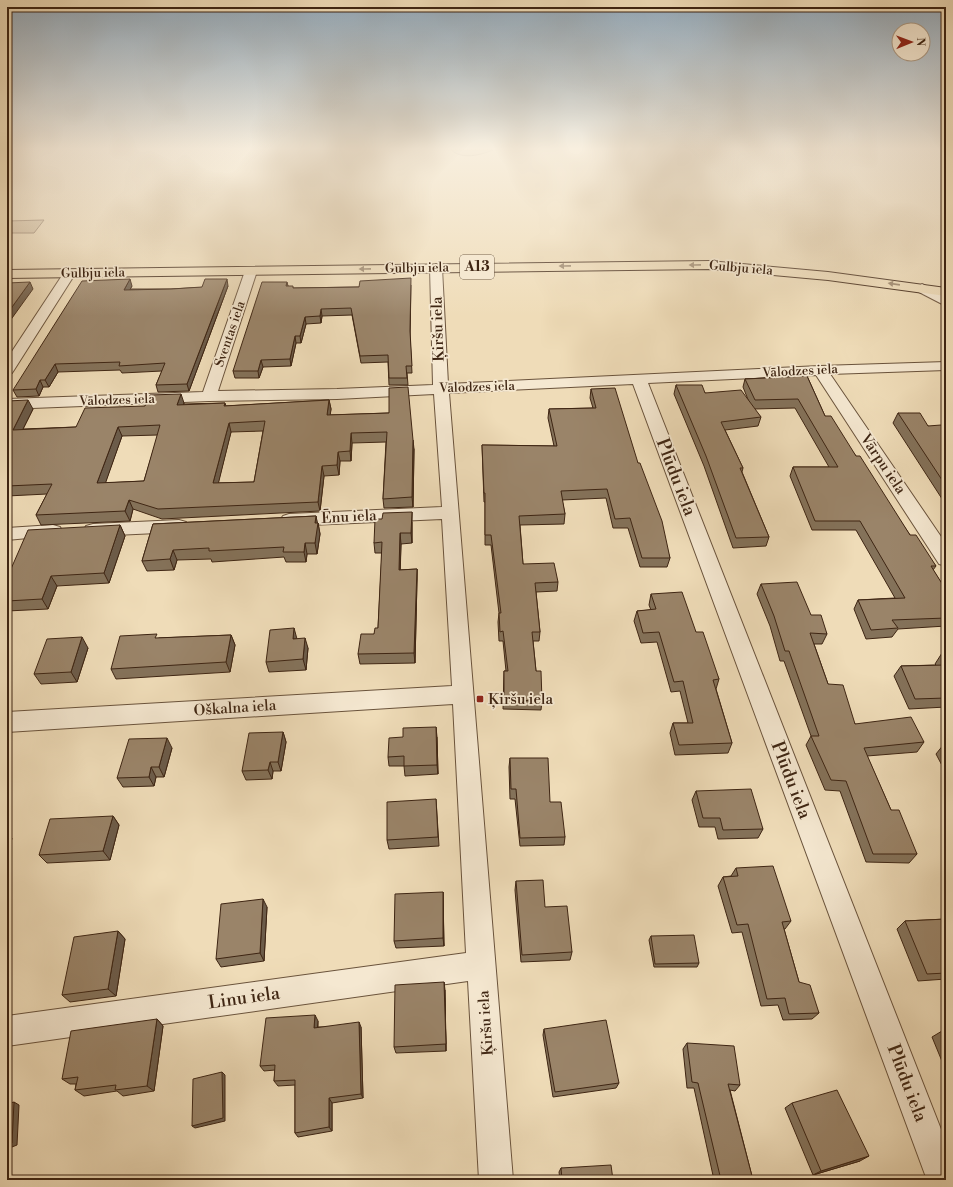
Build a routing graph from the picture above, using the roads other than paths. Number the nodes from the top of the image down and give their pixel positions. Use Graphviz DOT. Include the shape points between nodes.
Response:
graph roads {
  1 [pos="436,268"];
  2 [pos="251,271"];
  3 [pos="7,274"];
  4 [pos="69,274"];
  5 [pos="922,288"];
  6 [pos="946,292"];
  7 [pos="946,302"];
  8 [pos="946,366"];
  9 [pos="7,370"];
  10 [pos="820,370"];
  11 [pos="639,380"];
  12 [pos="441,388"];
  13 [pos="209,396"];
  14 [pos="7,404"];
  15 [pos="451,513"];
  16 [pos="269,521"];
  17 [pos="197,525"];
  18 [pos="7,534"];
  19 [pos="946,559"];
  20 [pos="462,694"];
  21 [pos="7,722"];
  22 [pos="482,965"];
  23 [pos="7,1031"];
  24 [pos="496,1180"];
  25 [pos="944,1180"];
  1 -- 2 [label="main road, Gulbju iela / A13, one-way"];
  5 -- 1 [label="main road, Gulbju iela / A13, one-way" via="709,265"];
  1 -- 12 [label="street, Ķiršu iela"];
  2 -- 4 [label="main road, Gulbju iela / A13"];
  2 -- 13 [label="street, Sventas iela"];
  3 -- 4 [label="main road, Gulbju iela / A13"];
  4 -- 9 [label="street"];
  5 -- 6 [label="main road, Gulbju iela / A13"];
  5 -- 7 [label="street"];
  8 -- 10 [label="street, Vālodzes iela"];
  10 -- 11 [label="street, Vālodzes iela"];
  10 -- 19 [label="street, Vārpu iela"];
  11 -- 12 [label="street, Vālodzes iela"];
  11 -- 25 [label="street, Plūdu iela"];
  12 -- 13 [label="street, Vālodzes iela" via="337,394"];
  12 -- 15 [label="street, Ķiršu iela"];
  13 -- 14 [label="street, Vālodzes iela"];
  15 -- 16 [label="street, Ēnu iela"];
  15 -- 20 [label="street, Ķiršu iela"];
  17 -- 18 [label="street"];
  20 -- 21 [label="street, Oškalna iela"];
  20 -- 22 [label="street, Ķiršu iela"];
  22 -- 23 [label="street, Linu iela"];
  22 -- 24 [label="street, Ķiršu iela"];
}
